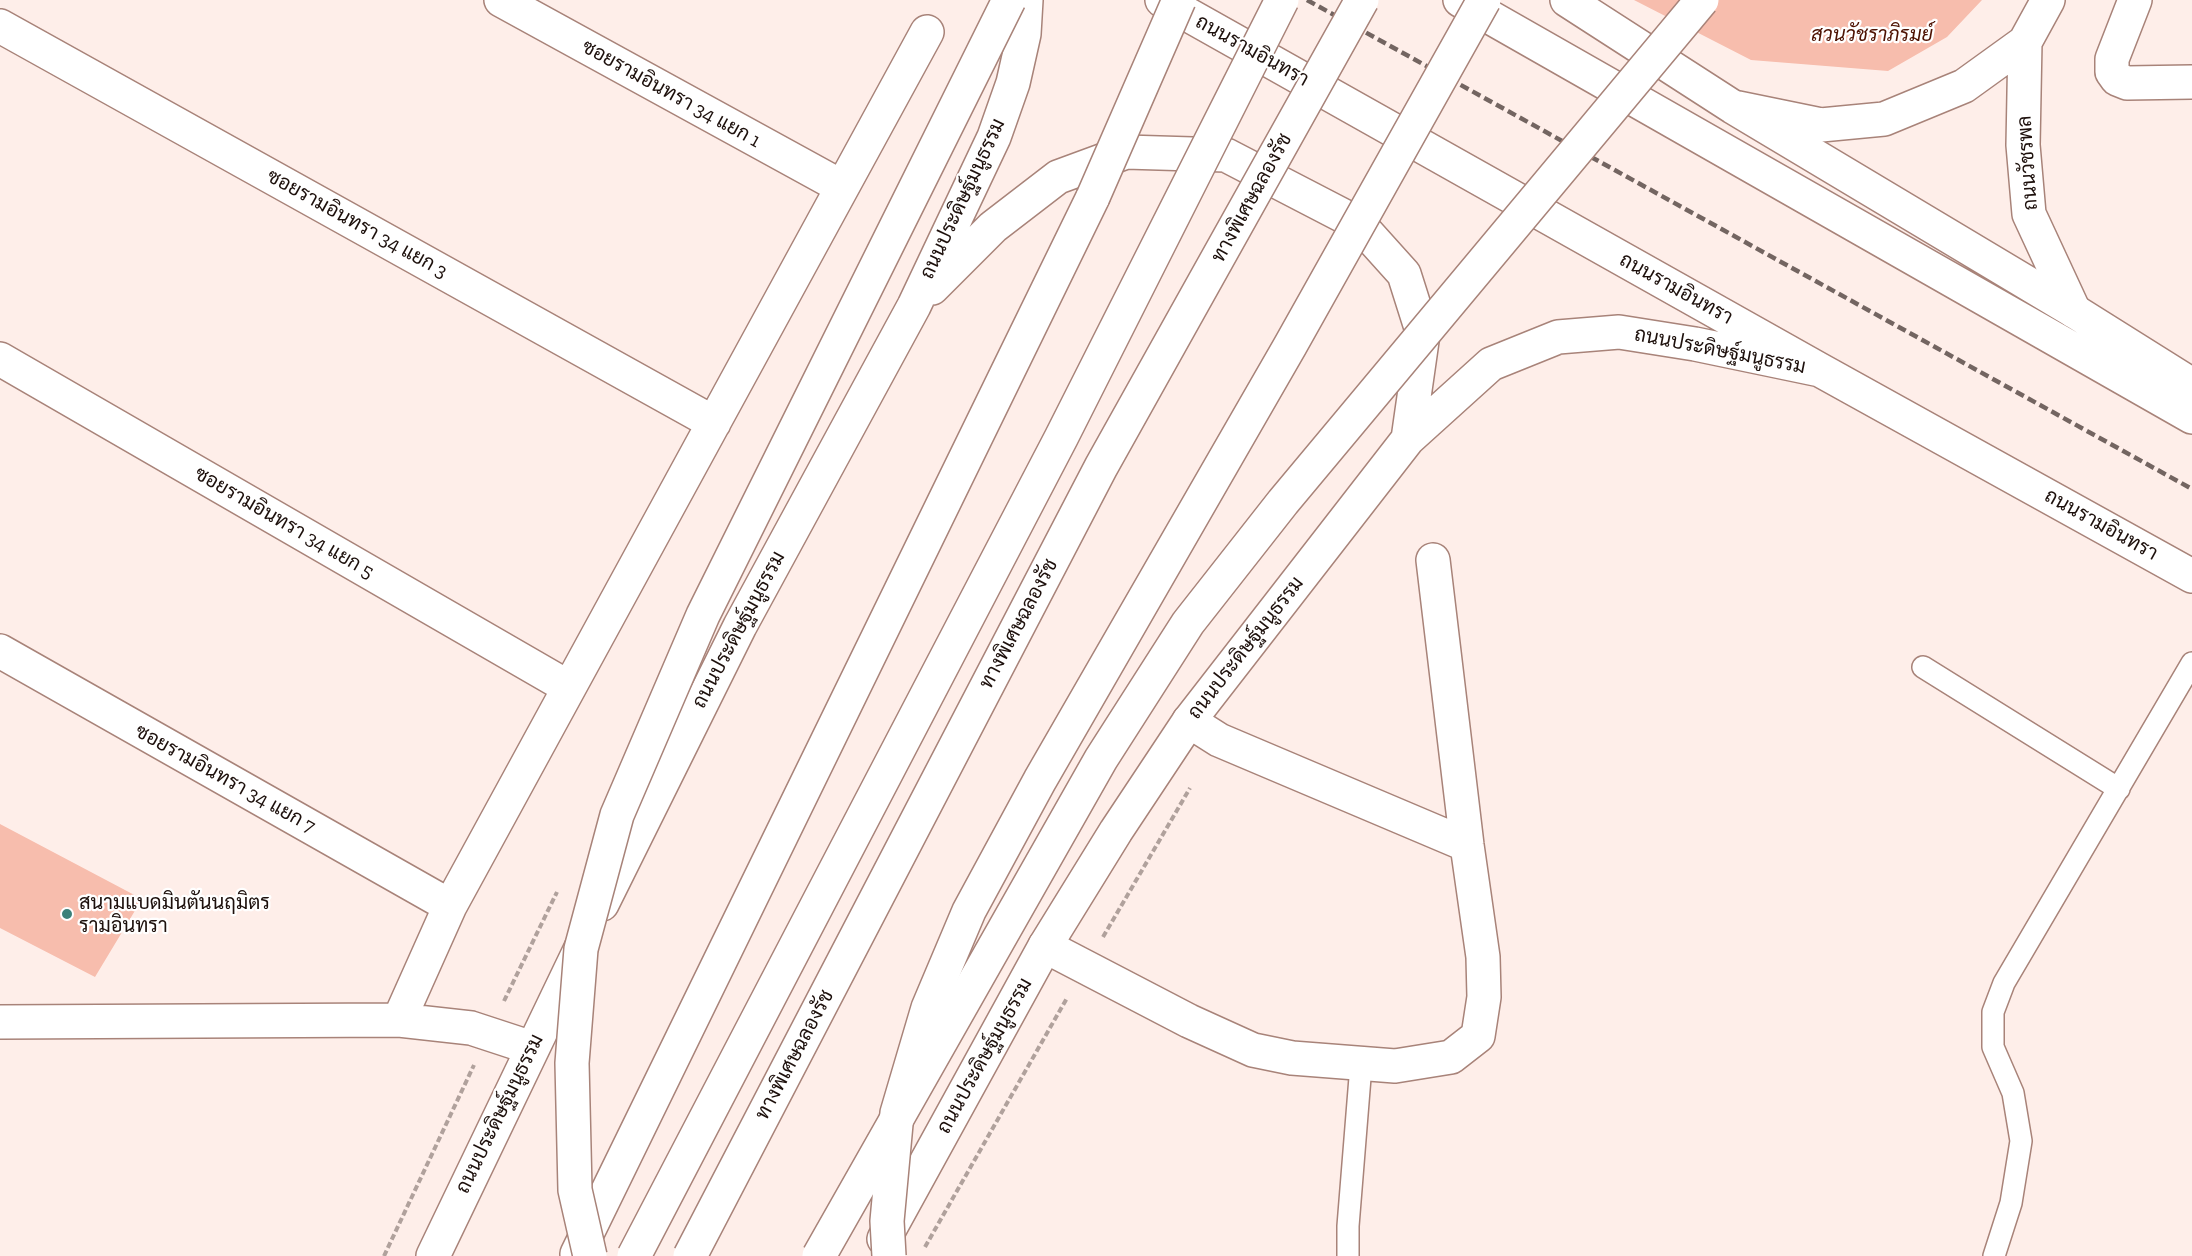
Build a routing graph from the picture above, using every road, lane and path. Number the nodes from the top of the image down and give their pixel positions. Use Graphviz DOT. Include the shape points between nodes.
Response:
graph roads {
  1 [pos="501,0"];
  2 [pos="1010,0"];
  3 [pos="1026,0"];
  4 [pos="1162,0"];
  5 [pos="1179,0"];
  6 [pos="1282,0"];
  7 [pos="1362,0"];
  8 [pos="1460,0"];
  9 [pos="1484,0"];
  10 [pos="1567,0"];
  11 [pos="1702,0"];
  12 [pos="2048,0"];
  13 [pos="2135,0"];
  14 [pos="0,26"];
  15 [pos="927,32"];
  16 [pos="2025,42"];
  17 [pos="2192,82"];
  18 [pos="1733,107"];
  19 [pos="842,187"];
  20 [pos="914,306"];
  21 [pos="2074,311"];
  22 [pos="0,358"];
  23 [pos="1820,370"];
  24 [pos="2192,385"];
  25 [pos="2192,417"];
  26 [pos="714,423"];
  27 [pos="1408,439"];
  28 [pos="1433,560"];
  29 [pos="2192,576"];
  30 [pos="0,651"];
  31 [pos="2192,663"];
  32 [pos="1923,667"];
  33 [pos="568,687"];
  34 [pos="1190,721"];
  35 [pos="2119,789"];
  36 [pos="1467,844"];
  37 [pos="450,906"];
  38 [pos="1045,946"];
  39 [pos="399,1020"];
  40 [pos="0,1022"];
  41 [pos="532,1048"];
  42 [pos="1361,1065"];
  43 [pos="433,1256"];
  44 [pos="576,1256"];
  45 [pos="590,1256"];
  46 [pos="634,1256"];
  47 [pos="690,1256"];
  48 [pos="819,1256"];
  49 [pos="874,1256"];
  50 [pos="889,1256"];
  51 [pos="1348,1256"];
  52 [pos="1994,1256"];
  1 -- 19 [label="main road, ซอยรามอินทรา 34 แยก 1"];
  2 -- 45 [label="main road, bridge" via="704,615 617,815 581,949 572,1063 575,1190"];
  3 -- 20 [label="main road, ถนนประดิษฐ์มนูธรรม" via="1014,83 994,137"];
  4 -- 23 [label="main road, ถนนรามอินทรา"];
  5 -- 44 [label="main road, bridge" via="1093,197"];
  6 -- 46 [label="main road, bridge" via="1061,438"];
  7 -- 47 [label="main road, ทางพิเศษฉลองรัช, bridge" via="1101,467"];
  8 -- 25 [label="main road"];
  9 -- 50 [label="main road, bridge" via="969,911 928,1008 897,1113 887,1221"];
  10 -- 18 [label="main road"];
  11 -- 48 [label="main road, bridge" via="1312,465 1188,623 1101,759"];
  12 -- 16 [label="main road, ถนนวัชรพล"];
  13 -- 17 [label="main road" via="2112,59 2112,72 2127,83"];
  14 -- 26 [label="main road, ซอยรามอินทรา 34 แยก 3"];
  15 -- 19 [label="main road"];
  16 -- 18 [label="main road, ถนนวัชรพล" via="1964,86 1884,119 1821,125"];
  16 -- 21 [label="main road, ถนนวัชรพล" via="2023,145 2029,214"];
  18 -- 21 [label="main road"];
  19 -- 26 [label="main road"];
  20 -- 27 [label="main road" via="993,226 1058,177 1126,152 1226,155 1359,224 1404,274 1424,334"];
  20 -- 41 [label="main road, ถนนประดิษฐ์มนูธรรม" via="740,626"];
  21 -- 24 [label="main road"];
  22 -- 33 [label="main road, ซอยรามอินทรา 34 แยก 5"];
  23 -- 27 [label="main road, ถนนประดิษฐ์มนูธรรม" via="1618,332 1557,337 1491,364"];
  23 -- 29 [label="main road, ถนนรามอินทรา"];
  26 -- 33 [label="main road"];
  27 -- 34 [label="main road, ถนนประดิษฐ์มนูธรรม"];
  28 -- 36 [label="main road"];
  30 -- 37 [label="main road, ซอยรามอินทรา 34 แยก 7"];
  31 -- 35 [label="lane"];
  32 -- 35 [label="lane"];
  33 -- 37 [label="main road"];
  34 -- 36 [label="main road" via="1219,740"];
  34 -- 38 [label="main road, ถนนประดิษฐ์มนูธรรม"];
  35 -- 52 [label="lane" via="2004,983 1993,1012 1993,1047 2013,1093 2021,1141 2011,1203"];
  36 -- 42 [label="main road" via="1483,957 1485,997 1478,1036 1451,1056 1395,1066"];
  37 -- 39 [label="main road"];
  38 -- 42 [label="main road" via="1253,1050"];
  38 -- 49 [label="main road, ถนนประดิษฐ์มนูธรรม"];
  39 -- 40 [label="main road"];
  39 -- 41 [label="main road" via="471,1028"];
  41 -- 43 [label="main road, ถนนประดิษฐ์มนูธรรม"];
  42 -- 51 [label="lane"];
}
